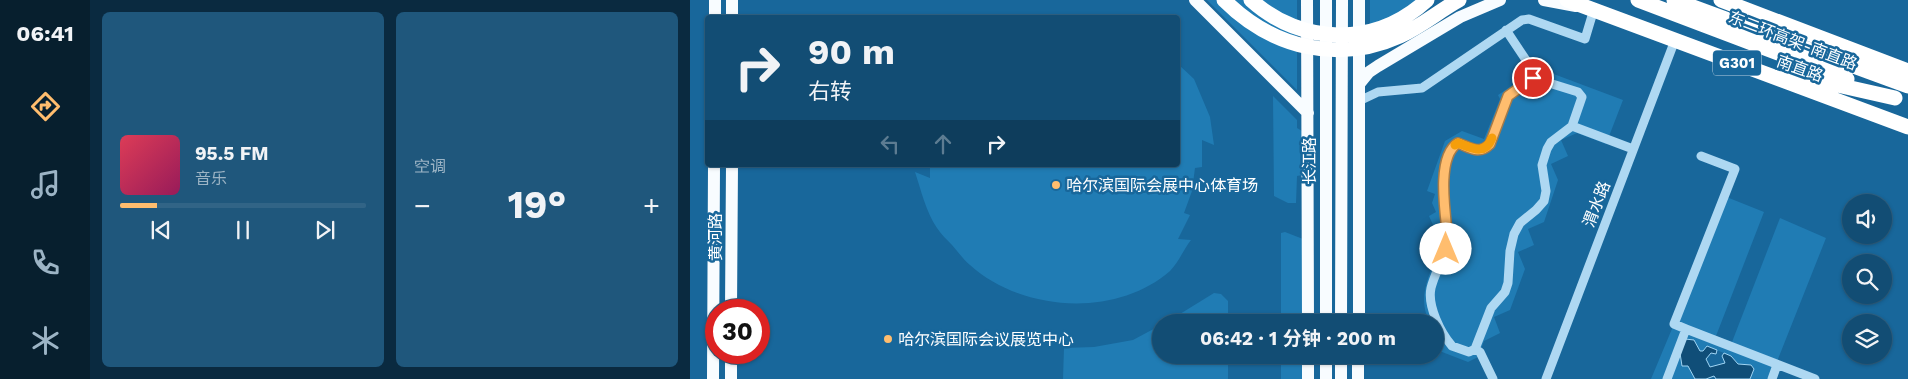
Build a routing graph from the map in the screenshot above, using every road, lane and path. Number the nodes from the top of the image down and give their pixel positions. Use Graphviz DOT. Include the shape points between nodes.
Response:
graph roads {
  1 [pos="715,0"];
  2 [pos="732,0"];
  3 [pos="1195,0"];
  4 [pos="1224,0"];
  5 [pos="1250,0"];
  6 [pos="1307,0"];
  7 [pos="1326,0"];
  8 [pos="1342,0"];
  9 [pos="1359,0"];
  10 [pos="1427,0"];
  11 [pos="1460,0"];
  12 [pos="1500,0"];
  13 [pos="1544,0"];
  14 [pos="1567,0"];
  15 [pos="1638,0"];
  16 [pos="1674,0"];
  17 [pos="1698,0"];
  18 [pos="1724,0"];
  19 [pos="1743,4"];
  20 [pos="1593,5"];
  21 [pos="715,15"];
  22 [pos="732,15"];
  23 [pos="1506,30"];
  24 [pos="1675,40"];
  25 [pos="1538,78"];
  26 [pos="1905,80"];
  27 [pos="1360,83"];
  28 [pos="1902,100"];
  29 [pos="1359,101"];
  30 [pos="1308,113"];
  31 [pos="1572,126"];
  32 [pos="1908,127"];
  33 [pos="1633,149"];
  34 [pos="1701,156"];
  35 [pos="714,167"];
  36 [pos="732,167"];
  37 [pos="731,299"];
  38 [pos="1308,314"];
  39 [pos="1326,314"];
  40 [pos="1341,314"];
  41 [pos="1358,314"];
  42 [pos="1686,329"];
  43 [pos="1474,349"];
  44 [pos="731,364"];
  45 [pos="1308,364"];
  46 [pos="1326,364"];
  47 [pos="1341,364"];
  48 [pos="1358,364"];
  49 [pos="1777,365"];
  50 [pos="713,379"];
  51 [pos="731,379"];
  52 [pos="1308,379"];
  53 [pos="1326,379"];
  54 [pos="1341,379"];
  55 [pos="1358,379"];
  56 [pos="1494,379"];
  57 [pos="1546,379"];
  58 [pos="1667,379"];
  59 [pos="1772,379"];
  60 [pos="1815,379"];
  1 -- 21 [label="main road"];
  2 -- 22 [label="main road"];
  3 -- 30 [label="main road"];
  4 -- 11 [label="highway, bridge" via="1244,19 1284,41 1336,50 1372,45 1400,36"];
  5 -- 10 [label="highway, bridge" via="1286,23 1304,30 1335,35 1378,30 1406,16"];
  6 -- 30 [label="main road"];
  7 -- 39 [label="main road, 长江路"];
  8 -- 40 [label="main road, 长江路"];
  9 -- 27 [label="main road"];
  12 -- 27 [label="main road" via="1460,17 1378,66"];
  13 -- 20 [label="main road"];
  14 -- 20 [label="highway, 南直路 / G301"];
  15 -- 28 [label="highway, 东二环高架-南直路"];
  16 -- 26 [label="highway, 东二环高架-南直路"];
  17 -- 26 [label="highway"];
  18 -- 19 [label="highway"];
  19 -- 26 [label="highway"];
  20 -- 23 [label="street" via="1585,40 1529,19"];
  20 -- 24 [label="highway, 南直路 / G301"];
  20 -- 28 [label="highway" via="1802,77"];
  23 -- 25 [label="street"];
  23 -- 29 [label="street" via="1422,88 1378,92"];
  24 -- 32 [label="highway, 南直路 / G301"];
  24 -- 33 [label="street, 渭水路"];
  25 -- 31 [label="street" via="1578,92 1582,97"];
  25 -- 43 [label="street" via="1533,78 1508,96 1490,144 1479,150 1458,143 1453,146 1445,168 1448,240 1430,290 1433,315 1452,346 1470,352"];
  27 -- 29 [label="main road"];
  29 -- 41 [label="main road"];
  30 -- 38 [label="main road"];
  31 -- 33 [label="street"];
  31 -- 43 [label="street" via="1551,142 1542,165 1546,191 1544,201 1520,222 1514,234 1506,292 1491,308"];
  33 -- 57 [label="street, 渭水路"];
  34 -- 42 [label="street" via="1735,169 1674,324"];
  35 -- 50 [label="main road, 黄河路"];
  36 -- 37 [label="main road, 黄河路"];
  42 -- 49 [label="street"];
  42 -- 58 [label="street"];
  43 -- 56 [label="street" via="1480,352"];
  44 -- 51 [label="main road"];
  45 -- 52 [label="main road"];
  46 -- 53 [label="main road"];
  47 -- 54 [label="main road"];
  48 -- 55 [label="main road"];
  49 -- 59 [label="street"];
  49 -- 60 [label="street"];
}
